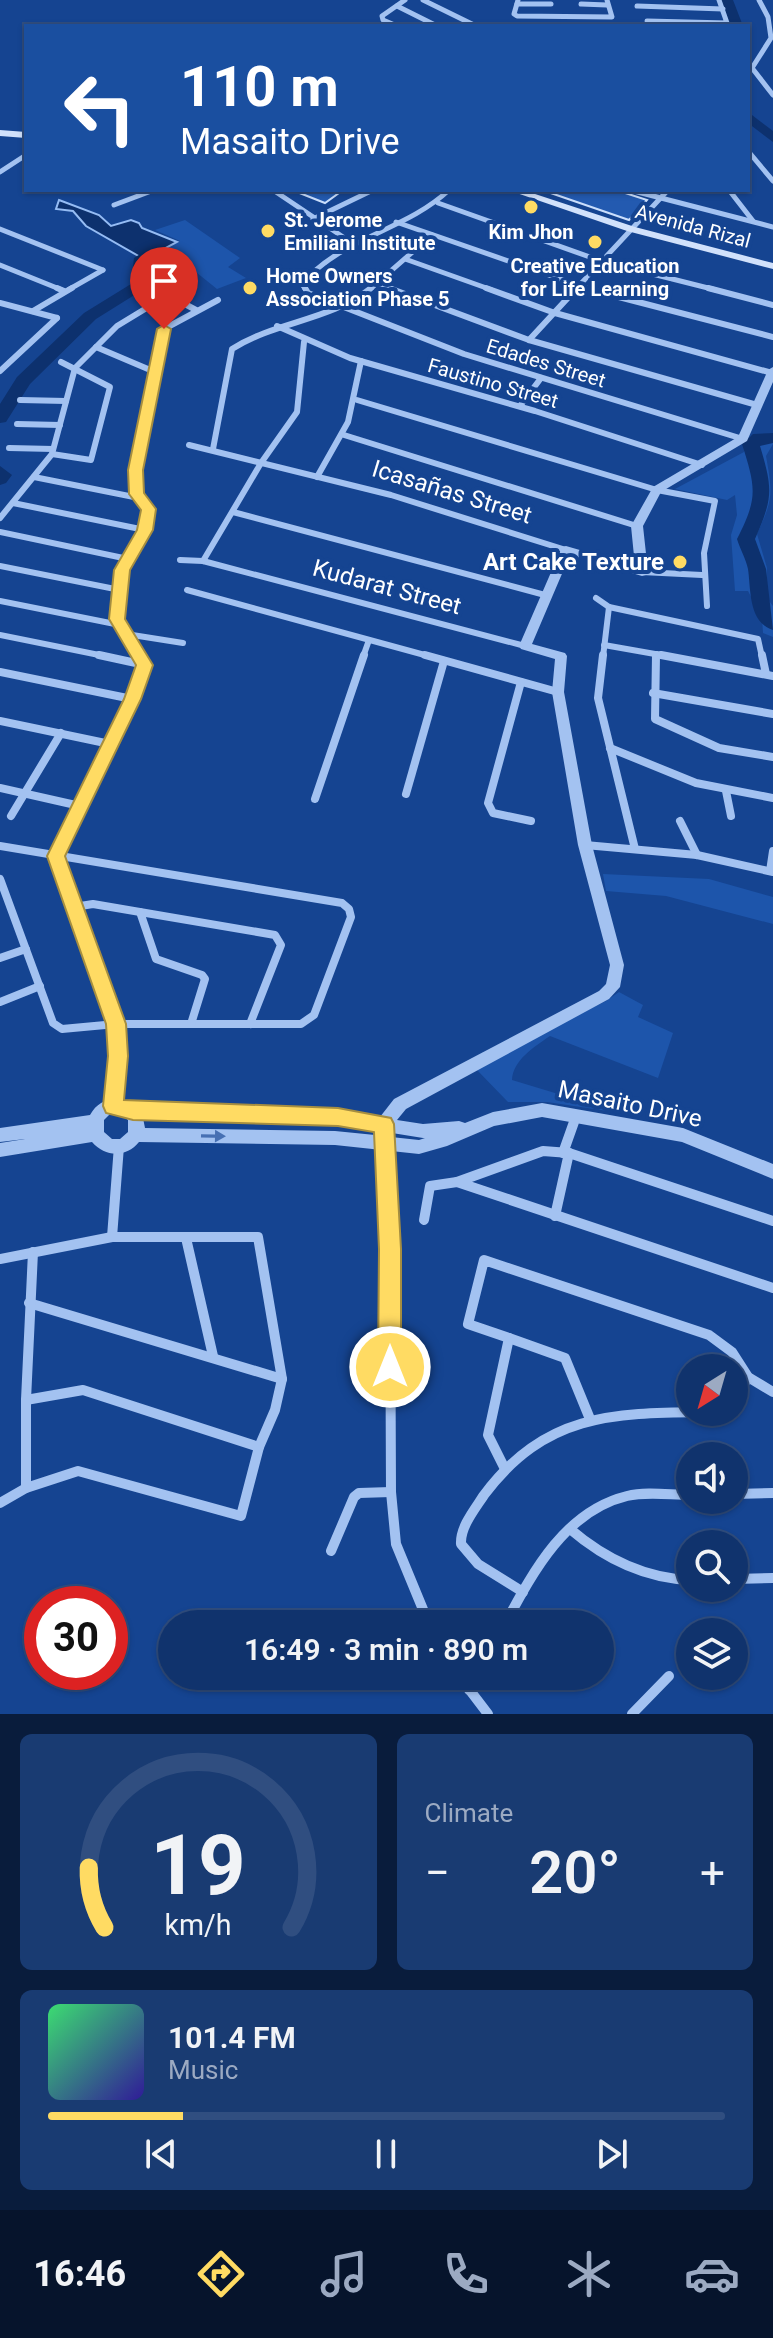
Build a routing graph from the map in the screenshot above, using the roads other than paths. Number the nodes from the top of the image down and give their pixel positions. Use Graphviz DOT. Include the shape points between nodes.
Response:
graph roads {
  1 [pos="405,0"];
  2 [pos="423,0"];
  3 [pos="719,0"];
  4 [pos="759,0"];
  5 [pos="517,2"];
  6 [pos="551,2"];
  7 [pos="581,2"];
  8 [pos="607,2"];
  9 [pos="636,3"];
  10 [pos="397,6"];
  11 [pos="723,9"];
  12 [pos="553,16"];
  13 [pos="582,17"];
  14 [pos="771,18"];
  15 [pos="649,23"];
  16 [pos="393,24"];
  17 [pos="433,24"];
  18 [pos="472,24"];
  19 [pos="554,24"];
  20 [pos="772,39"];
  21 [pos="773,95"];
  22 [pos="0,133"];
  23 [pos="24,135"];
  24 [pos="750,153"];
  25 [pos="24,156"];
  26 [pos="0,172"];
  27 [pos="773,181"];
  28 [pos="148,192"];
  29 [pos="276,192"];
  30 [pos="369,192"];
  31 [pos="447,192"];
  32 [pos="519,192"];
  33 [pos="636,192"];
  34 [pos="666,192"];
  35 [pos="730,192"];
  36 [pos="659,200"];
  37 [pos="438,203"];
  38 [pos="114,205"];
  39 [pos="313,219"];
  40 [pos="396,222"];
  41 [pos="753,222"];
  42 [pos="773,227"];
  43 [pos="0,229"];
  44 [pos="631,229"];
  45 [pos="432,235"];
  46 [pos="352,243"];
  47 [pos="405,259"];
  48 [pos="601,261"];
  49 [pos="0,265"];
  50 [pos="773,266"];
  51 [pos="375,283"];
  52 [pos="579,287"];
  53 [pos="64,291"];
  54 [pos="218,300"];
  55 [pos="0,303"];
  56 [pos="773,305"];
  57 [pos="9,306"];
  58 [pos="344,308"];
  59 [pos="196,310"];
  60 [pos="33,311"];
  61 [pos="555,313"];
  62 [pos="0,314"];
  63 [pos="277,326"];
  64 [pos="773,337"];
  65 [pos="529,340"];
  66 [pos="304,342"];
  67 [pos="96,347"];
  68 [pos="361,361"];
  69 [pos="61,362"];
  70 [pos="75,368"];
  71 [pos="0,371"];
  72 [pos="155,372"];
  73 [pos="772,372"];
  74 [pos="541,378"];
  75 [pos="20,400"];
  76 [pos="357,400"];
  77 [pos="66,401"];
  78 [pos="757,405"];
  79 [pos="520,406"];
  80 [pos="17,424"];
  81 [pos="60,425"];
  82 [pos="344,435"];
  83 [pos="743,439"];
  84 [pos="189,445"];
  85 [pos="9,448"];
  86 [pos="213,449"];
  87 [pos="52,451"];
  88 [pos="261,463"];
  89 [pos="703,465"];
  90 [pos="34,477"];
  91 [pos="317,477"];
  92 [pos="657,490"];
  93 [pos="139,498"];
  94 [pos="13,503"];
  95 [pos="233,512"];
  96 [pos="0,518"];
  97 [pos="637,526"];
  98 [pos="145,530"];
  99 [pos="0,532"];
  100 [pos="566,550"];
  101 [pos="128,559"];
  102 [pos="180,560"];
  103 [pos="203,561"];
  104 [pos="0,566"];
  105 [pos="642,572"];
  106 [pos="702,575"];
  107 [pos="120,590"];
  108 [pos="187,590"];
  109 [pos="545,595"];
  110 [pos="596,598"];
  111 [pos="0,601"];
  112 [pos="707,606"];
  113 [pos="609,607"];
  114 [pos="120,625"];
  115 [pos="126,634"];
  116 [pos="0,635"];
  117 [pos="369,640"];
  118 [pos="183,643"];
  119 [pos="604,645"];
  120 [pos="525,646"];
  121 [pos="656,654"];
  122 [pos="444,661"];
  123 [pos="145,665"];
  124 [pos="0,672"];
  125 [pos="769,675"];
  126 [pos="521,682"];
  127 [pos="558,692"];
  128 [pos="653,693"];
  129 [pos="132,699"];
  130 [pos="773,714"];
  131 [pos="0,721"];
  132 [pos="61,733"];
  133 [pos="110,744"];
  134 [pos="610,748"];
  135 [pos="773,757"];
  136 [pos="0,788"];
  137 [pos="726,791"];
  138 [pos="25,794"];
  139 [pos="406,794"];
  140 [pos="773,798"];
  141 [pos="315,799"];
  142 [pos="80,806"];
  143 [pos="11,816"];
  144 [pos="731,816"];
  145 [pos="531,821"];
  146 [pos="680,821"];
  147 [pos="585,845"];
  148 [pos="0,846"];
  149 [pos="635,849"];
  150 [pos="773,851"];
  151 [pos="697,855"];
  152 [pos="56,856"];
  153 [pos="772,871"];
  154 [pos="0,879"];
  155 [pos="74,907"];
  156 [pos="12,911"];
  157 [pos="140,912"];
  158 [pos="0,915"];
  159 [pos="26,949"];
  160 [pos="0,958"];
  161 [pos="40,986"];
  162 [pos="0,1002"];
  163 [pos="116,1024"];
  164 [pos="191,1024"];
  165 [pos="250,1024"];
  166 [pos="114,1106"];
  167 [pos="133,1111"];
  168 [pos="575,1115"];
  169 [pos="384,1124"];
  170 [pos="474,1125"];
  171 [pos="95,1128"];
  172 [pos="0,1135"];
  173 [pos="135,1135"];
  174 [pos="383,1144"];
  175 [pos="120,1145"];
  176 [pos="0,1150"];
  177 [pos="568,1154"];
  178 [pos="773,1172"];
  179 [pos="457,1182"];
  180 [pos="555,1216"];
  181 [pos="424,1220"];
  182 [pos="773,1221"];
  183 [pos="112,1237"];
  184 [pos="186,1238"];
  185 [pos="33,1252"];
  186 [pos="0,1259"];
  187 [pos="773,1288"];
  188 [pos="29,1303"];
  189 [pos="509,1338"];
  190 [pos="733,1354"];
  191 [pos="213,1356"];
  192 [pos="748,1377"];
  193 [pos="282,1379"];
  194 [pos="773,1392"];
  195 [pos="26,1400"];
  196 [pos="676,1413"];
  197 [pos="590,1419"];
  198 [pos="259,1447"];
  199 [pos="505,1469"];
  200 [pos="26,1488"];
  201 [pos="391,1492"];
  202 [pos="773,1493"];
  203 [pos="748,1494"];
  204 [pos="676,1495"];
  205 [pos="0,1503"];
  206 [pos="570,1529"];
  207 [pos="331,1551"];
  208 [pos="773,1578"];
  209 [pos="748,1579"];
  210 [pos="676,1580"];
  211 [pos="523,1592"];
  212 [pos="423,1610"];
  213 [pos="513,1610"];
  214 [pos="669,1676"];
  215 [pos="469,1690"];
  216 [pos="488,1714"];
  217 [pos="632,1714"];
  1 -- 10 [label="street"];
  2 -- 18 [label="street"];
  3 -- 11 [label="street"];
  4 -- 14 [label="street"];
  5 -- 6 [label="street"];
  5 -- 12 [label="street" via="514,14"];
  6 -- 12 [label="street"];
  7 -- 8 [label="street"];
  7 -- 13 [label="street"];
  8 -- 13 [label="street" via="612,17"];
  9 -- 11 [label="street"];
  9 -- 15 [label="street"];
  10 -- 16 [label="street" via="381,18"];
  10 -- 17 [label="street"];
  11 -- 15 [label="street" via="729,23"];
  12 -- 13 [label="street"];
  12 -- 19 [label="street"];
  14 -- 20 [label="street"];
  20 -- 21 [label="street" via="752,68"];
  22 -- 23 [label="main road"];
  24 -- 27 [label="street"];
  25 -- 26 [label="street"];
  28 -- 38 [label="street"];
  29 -- 39 [label="street"];
  30 -- 39 [label="street"];
  31 -- 37 [label="street"];
  32 -- 44 [label="main road, Avenida Rizal"];
  33 -- 36 [label="street"];
  34 -- 36 [label="street"];
  35 -- 41 [label="street"];
  36 -- 41 [label="street"];
  36 -- 44 [label="street"];
  37 -- 40 [label="street"];
  37 -- 48 [label="street"];
  39 -- 46 [label="street"];
  40 -- 45 [label="street"];
  40 -- 46 [label="street"];
  41 -- 42 [label="street"];
  43 -- 53 [label="street" via="103,270"];
  44 -- 48 [label="street"];
  44 -- 50 [label="main road, Avenida Rizal"];
  45 -- 47 [label="street"];
  45 -- 52 [label="street"];
  46 -- 58 [label="street, Edades Street" via="302,284 308,293"];
  47 -- 51 [label="street"];
  47 -- 61 [label="street"];
  48 -- 52 [label="street"];
  48 -- 56 [label="street"];
  49 -- 53 [label="street"];
  51 -- 58 [label="street"];
  51 -- 65 [label="street"];
  52 -- 61 [label="street"];
  52 -- 64 [label="street"];
  53 -- 60 [label="street"];
  54 -- 59 [label="street"];
  55 -- 57 [label="street"];
  57 -- 60 [label="street"];
  57 -- 62 [label="street"];
  58 -- 63 [label="street"];
  58 -- 74 [label="street, Edades Street"];
  59 -- 67 [label="street" via="168,295 129,316"];
  59 -- 72 [label="street" via="164,329"];
  60 -- 71 [label="street" via="57,318"];
  61 -- 65 [label="street"];
  61 -- 73 [label="street"];
  63 -- 66 [label="street, Faustino Street"];
  63 -- 86 [label="street" via="232,349"];
  65 -- 78 [label="street"];
  66 -- 68 [label="street, Faustino Street"];
  66 -- 88 [label="street" via="297,412"];
  67 -- 70 [label="street"];
  67 -- 72 [label="street"];
  68 -- 76 [label="street"];
  68 -- 79 [label="street, Faustino Street"];
  69 -- 70 [label="street"];
  70 -- 77 [label="street"];
  70 -- 87 [label="street" via="110,387 91,460"];
  72 -- 93 [label="street" via="135,470"];
  73 -- 78 [label="street"];
  74 -- 79 [label="street"];
  74 -- 83 [label="street, Edades Street"];
  75 -- 77 [label="street"];
  76 -- 82 [label="street"];
  76 -- 92 [label="street"];
  77 -- 81 [label="street"];
  78 -- 83 [label="street"];
  79 -- 89 [label="street, Faustino Street"];
  80 -- 81 [label="street"];
  81 -- 87 [label="street"];
  82 -- 91 [label="street"];
  82 -- 97 [label="street"];
  83 -- 89 [label="street"];
  84 -- 86 [label="street, Icasañas Street"];
  85 -- 87 [label="street"];
  86 -- 88 [label="street, Icasañas Street"];
  87 -- 90 [label="street"];
  88 -- 91 [label="street, Icasañas Street"];
  88 -- 95 [label="street"];
  89 -- 92 [label="street"];
  90 -- 93 [label="street"];
  90 -- 94 [label="street"];
  91 -- 100 [label="street, Icasañas Street"];
  92 -- 97 [label="street"];
  92 -- 106 [label="street" via="715,501 703,534"];
  93 -- 98 [label="street" via="148,509"];
  94 -- 96 [label="street"];
  94 -- 98 [label="street"];
  95 -- 103 [label="street"];
  95 -- 109 [label="street"];
  97 -- 105 [label="street"];
  98 -- 101 [label="street"];
  99 -- 101 [label="street"];
  100 -- 105 [label="street, Icasañas Street"];
  100 -- 109 [label="street"];
  101 -- 107 [label="street"];
  102 -- 103 [label="street, Kudarat Street"];
  103 -- 120 [label="street, Kudarat Street"];
  104 -- 107 [label="street"];
  105 -- 106 [label="street, Icasañas Street"];
  106 -- 112 [label="street"];
  107 -- 114 [label="street"];
  108 -- 117 [label="street"];
  109 -- 120 [label="street"];
  110 -- 113 [label="street"];
  111 -- 114 [label="street"];
  113 -- 119 [label="street"];
  113 -- 125 [label="street" via="758,639"];
  114 -- 115 [label="street"];
  115 -- 118 [label="street"];
  115 -- 123 [label="street"];
  116 -- 123 [label="street"];
  117 -- 122 [label="street"];
  117 -- 141 [label="street"];
  119 -- 121 [label="street"];
  119 -- 134 [label="street" via="598,698"];
  120 -- 127 [label="street, Kudarat Street" via="561,656"];
  121 -- 125 [label="street"];
  121 -- 128 [label="street"];
  122 -- 126 [label="street"];
  122 -- 139 [label="street"];
  123 -- 129 [label="street"];
  124 -- 129 [label="street"];
  126 -- 127 [label="street"];
  126 -- 145 [label="street" via="488,803 493,813"];
  127 -- 147 [label="street"];
  128 -- 130 [label="street"];
  128 -- 135 [label="street" via="654,715 660,722 719,748"];
  129 -- 133 [label="street"];
  131 -- 132 [label="street"];
  132 -- 133 [label="street"];
  132 -- 138 [label="street"];
  133 -- 142 [label="street"];
  134 -- 137 [label="street"];
  134 -- 149 [label="street"];
  136 -- 138 [label="street"];
  137 -- 140 [label="street"];
  137 -- 144 [label="street"];
  138 -- 142 [label="street"];
  138 -- 143 [label="street"];
  142 -- 152 [label="street"];
  146 -- 151 [label="street"];
  147 -- 149 [label="street"];
  147 -- 169 [label="street" via="617,965 613,987 400,1104"];
  148 -- 152 [label="street"];
  149 -- 151 [label="street"];
  150 -- 153 [label="street"];
  151 -- 153 [label="street"];
  152 -- 155 [label="street"];
  152 -- 165 [label="street" via="342,903 349,909 351,917 314,1015 301,1024"];
  154 -- 156 [label="street"];
  155 -- 157 [label="street" via="93,904"];
  155 -- 163 [label="street"];
  156 -- 158 [label="street"];
  156 -- 159 [label="street"];
  157 -- 164 [label="street" via="156,959 206,976 208,984"];
  157 -- 165 [label="street" via="275,935 281,945"];
  159 -- 160 [label="street"];
  159 -- 161 [label="street"];
  161 -- 162 [label="street"];
  161 -- 163 [label="street" via="53,1023 62,1029"];
  163 -- 164 [label="street"];
  163 -- 166 [label="street"];
  164 -- 165 [label="street"];
  166 -- 167 [label="street"];
  166 -- 171 [label="street" via="102,1111"];
  167 -- 169 [label="street, Masaito Drive" via="338,1117"];
  167 -- 173 [label="street" via="138,1122"];
  168 -- 170 [label="street, Masaito Drive" via="542,1110"];
  168 -- 177 [label="street" via="575,1146"];
  168 -- 178 [label="street, Masaito Drive" via="683,1135"];
  169 -- 170 [label="street, Masaito Drive" via="423,1131"];
  169 -- 174 [label="street"];
  170 -- 174 [label="street, Masaito Drive" via="419,1147"];
  171 -- 172 [label="street"];
  171 -- 175 [label="street" via="107,1145"];
  171 -- 176 [label="street"];
  173 -- 174 [label="street, Masaito Drive, one-way" via="335,1138"];
  173 -- 175 [label="street"];
  174 -- 201 [label="street" via="390,1249"];
  175 -- 183 [label="street"];
  177 -- 179 [label="street" via="543,1151"];
  177 -- 180 [label="street"];
  177 -- 182 [label="street"];
  179 -- 180 [label="street"];
  179 -- 181 [label="street" via="430,1186"];
  180 -- 187 [label="street"];
  183 -- 184 [label="street"];
  183 -- 185 [label="street"];
  184 -- 191 [label="street"];
  184 -- 193 [label="street" via="258,1237"];
  185 -- 186 [label="street"];
  185 -- 188 [label="street"];
  188 -- 191 [label="street"];
  188 -- 195 [label="street"];
  189 -- 190 [label="street" via="468,1324 484,1260 709,1335"];
  189 -- 197 [label="street" via="565,1358"];
  189 -- 199 [label="street" via="488,1435"];
  191 -- 193 [label="street"];
  192 -- 194 [label="street"];
  193 -- 198 [label="street"];
  195 -- 198 [label="street" via="83,1390"];
  195 -- 200 [label="street"];
  196 -- 197 [label="street"];
  197 -- 199 [label="street" via="543,1442"];
  198 -- 200 [label="street" via="241,1516 78,1471"];
  199 -- 211 [label="street" via="481,1496 460,1546 468,1558"];
  200 -- 205 [label="street"];
  201 -- 207 [label="street" via="354,1497"];
  201 -- 212 [label="street" via="396,1544"];
  202 -- 203 [label="street"];
  204 -- 206 [label="street" via="628,1496 595,1508"];
  206 -- 210 [label="street" via="593,1550"];
  206 -- 211 [label="street" via="541,1558"];
  208 -- 209 [label="street"];
  211 -- 213 [label="street"];
  214 -- 217 [label="street"];
  215 -- 216 [label="street"];
}
